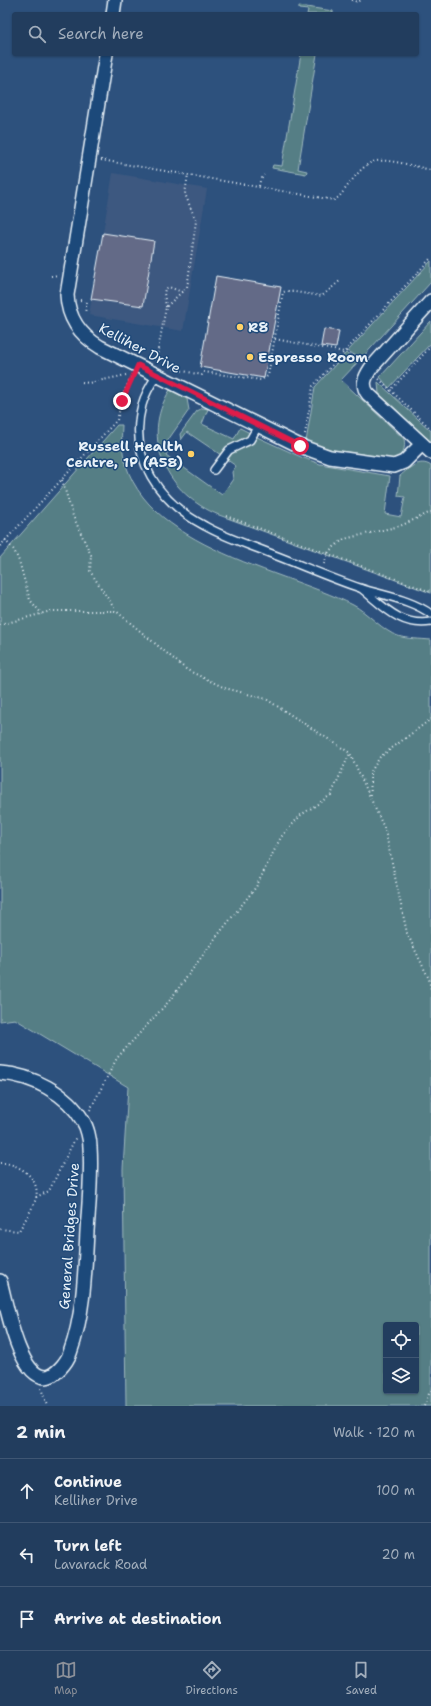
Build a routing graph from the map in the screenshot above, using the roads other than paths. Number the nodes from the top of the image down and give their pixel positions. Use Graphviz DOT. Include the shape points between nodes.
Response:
graph roads {
  1 [pos="115,0"];
  2 [pos="113,12"];
  3 [pos="106,56"];
  4 [pos="431,301"];
  5 [pos="158,370"];
  6 [pos="258,426"];
  7 [pos="426,448"];
  8 [pos="214,470"];
  9 [pos="361,588"];
  10 [pos="431,614"];
  11 [pos="431,622"];
  12 [pos="0,1072"];
  13 [pos="0,1281"];
  1 -- 2 [label="street"];
  3 -- 5 [label="street, Kelliher Drive" via="67,290 67,303 74,322 86,337 100,347"];
  4 -- 7 [label="street" via="374,364 364,382 368,394"];
  5 -- 6 [label="street, Kelliher Drive"];
  5 -- 9 [label="lane" via="142,405 138,440 144,465 165,496 185,514 206,527"];
  6 -- 7 [label="street, Kelliher Drive" via="316,453 385,466 400,464"];
  6 -- 8 [label="lane" via="250,440 229,450"];
  9 -- 10 [label="lane" via="395,597"];
  9 -- 11 [label="lane" via="401,619 416,624"];
  12 -- 13 [label="street, General Bridges Drive" via="38,1083 61,1094 84,1122 90,1145 85,1271 78,1319 70,1355 56,1373 46,1377 36,1375 23,1360"];
}
